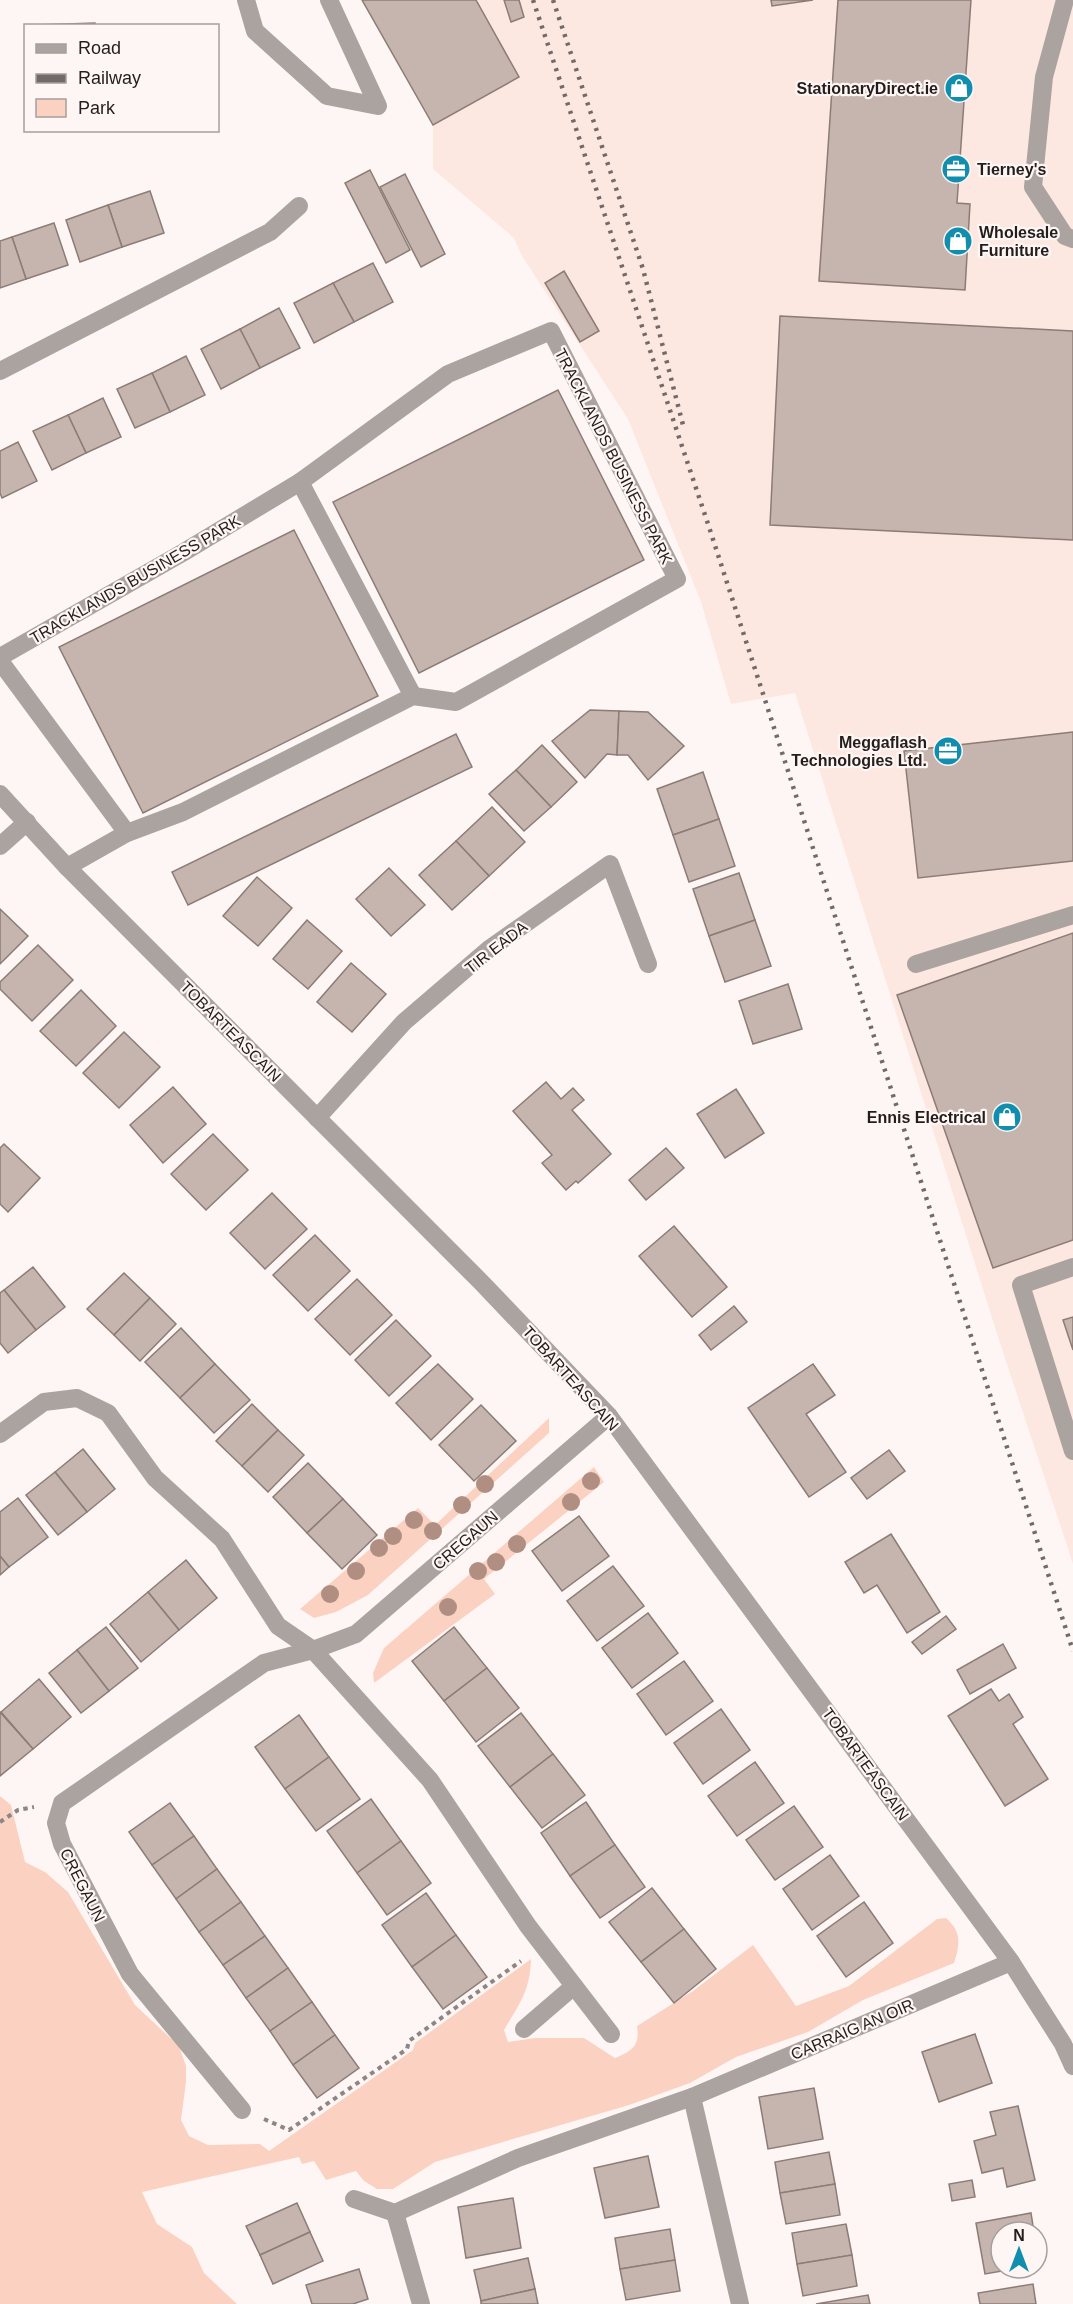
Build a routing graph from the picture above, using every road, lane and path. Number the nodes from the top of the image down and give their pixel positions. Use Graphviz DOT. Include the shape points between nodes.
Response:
graph roads {
  1 [pos="246,0"];
  2 [pos="329,0"];
  3 [pos="1065,0"];
  4 [pos="299,206"];
  5 [pos="1073,239"];
  6 [pos="0,371"];
  7 [pos="300,482"];
  8 [pos="0,659"];
  9 [pos="412,696"];
  10 [pos="0,794"];
  11 [pos="27,822"];
  12 [pos="127,832"];
  13 [pos="0,846"];
  14 [pos="67,867"];
  15 [pos="1073,915"];
  16 [pos="648,964"];
  17 [pos="916,964"];
  18 [pos="317,1118"];
  19 [pos="1073,1267"];
  20 [pos="609,1416"];
  21 [pos="0,1434"];
  22 [pos="1073,1451"];
  23 [pos="313,1650"];
  24 [pos="528,1926"];
  25 [pos="1011,1962"];
  26 [pos="574,1986"];
  27 [pos="524,2029"];
  28 [pos="611,2034"];
  29 [pos="1073,2066"];
  30 [pos="692,2097"];
  31 [pos="242,2110"];
  32 [pos="354,2199"];
  33 [pos="395,2213"];
  34 [pos="421,2304"];
  35 [pos="740,2304"];
  1 -- 2 [label="street" via="255,31 327,96 378,106"];
  3 -- 5 [label="street" via="1044,77 1033,187 1065,236"];
  4 -- 6 [label="street" via="270,232"];
  7 -- 8 [label="street, TRACKLANDS BUSINESS PARK"];
  7 -- 9 [label="street"];
  7 -- 9 [label="street, TRACKLANDS BUSINESS PARK" via="448,374 551,331 677,579 456,702"];
  8 -- 12 [label="street, TRACKLANDS BUSINESS PARK"];
  9 -- 12 [label="street" via="183,812"];
  10 -- 11 [label="street, TOBARTEASCAIN"];
  11 -- 13 [label="street"];
  11 -- 14 [label="street, TOBARTEASCAIN"];
  12 -- 14 [label="street"];
  14 -- 18 [label="street, TOBARTEASCAIN"];
  15 -- 17 [label="street"];
  16 -- 18 [label="street, TIR EADA" via="610,864 489,949 404,1022"];
  18 -- 20 [label="street, TOBARTEASCAIN"];
  19 -- 22 [label="street" via="1022,1285"];
  20 -- 23 [label="street, CREGAUN" via="356,1634"];
  20 -- 25 [label="street, TOBARTEASCAIN"];
  21 -- 23 [label="street" via="44,1402 77,1398 108,1413 155,1478 222,1539 278,1626"];
  23 -- 24 [label="street" via="430,1780"];
  23 -- 31 [label="street, CREGAUN" via="264,1663 62,1803 56,1823 62,1844 130,1974"];
  24 -- 26 [label="street"];
  24 -- 31 [label="path" via="525,1959 409,2041 407,2049 289,2130"];
  25 -- 29 [label="street, TOBARTEASCAIN"];
  25 -- 30 [label="street, CARRAIG AN OIR"];
  26 -- 27 [label="street"];
  26 -- 28 [label="street"];
  30 -- 33 [label="street, CARRAIG AN OIR" via="518,2158"];
  30 -- 35 [label="street"];
  32 -- 33 [label="street"];
  33 -- 34 [label="street"];
}
